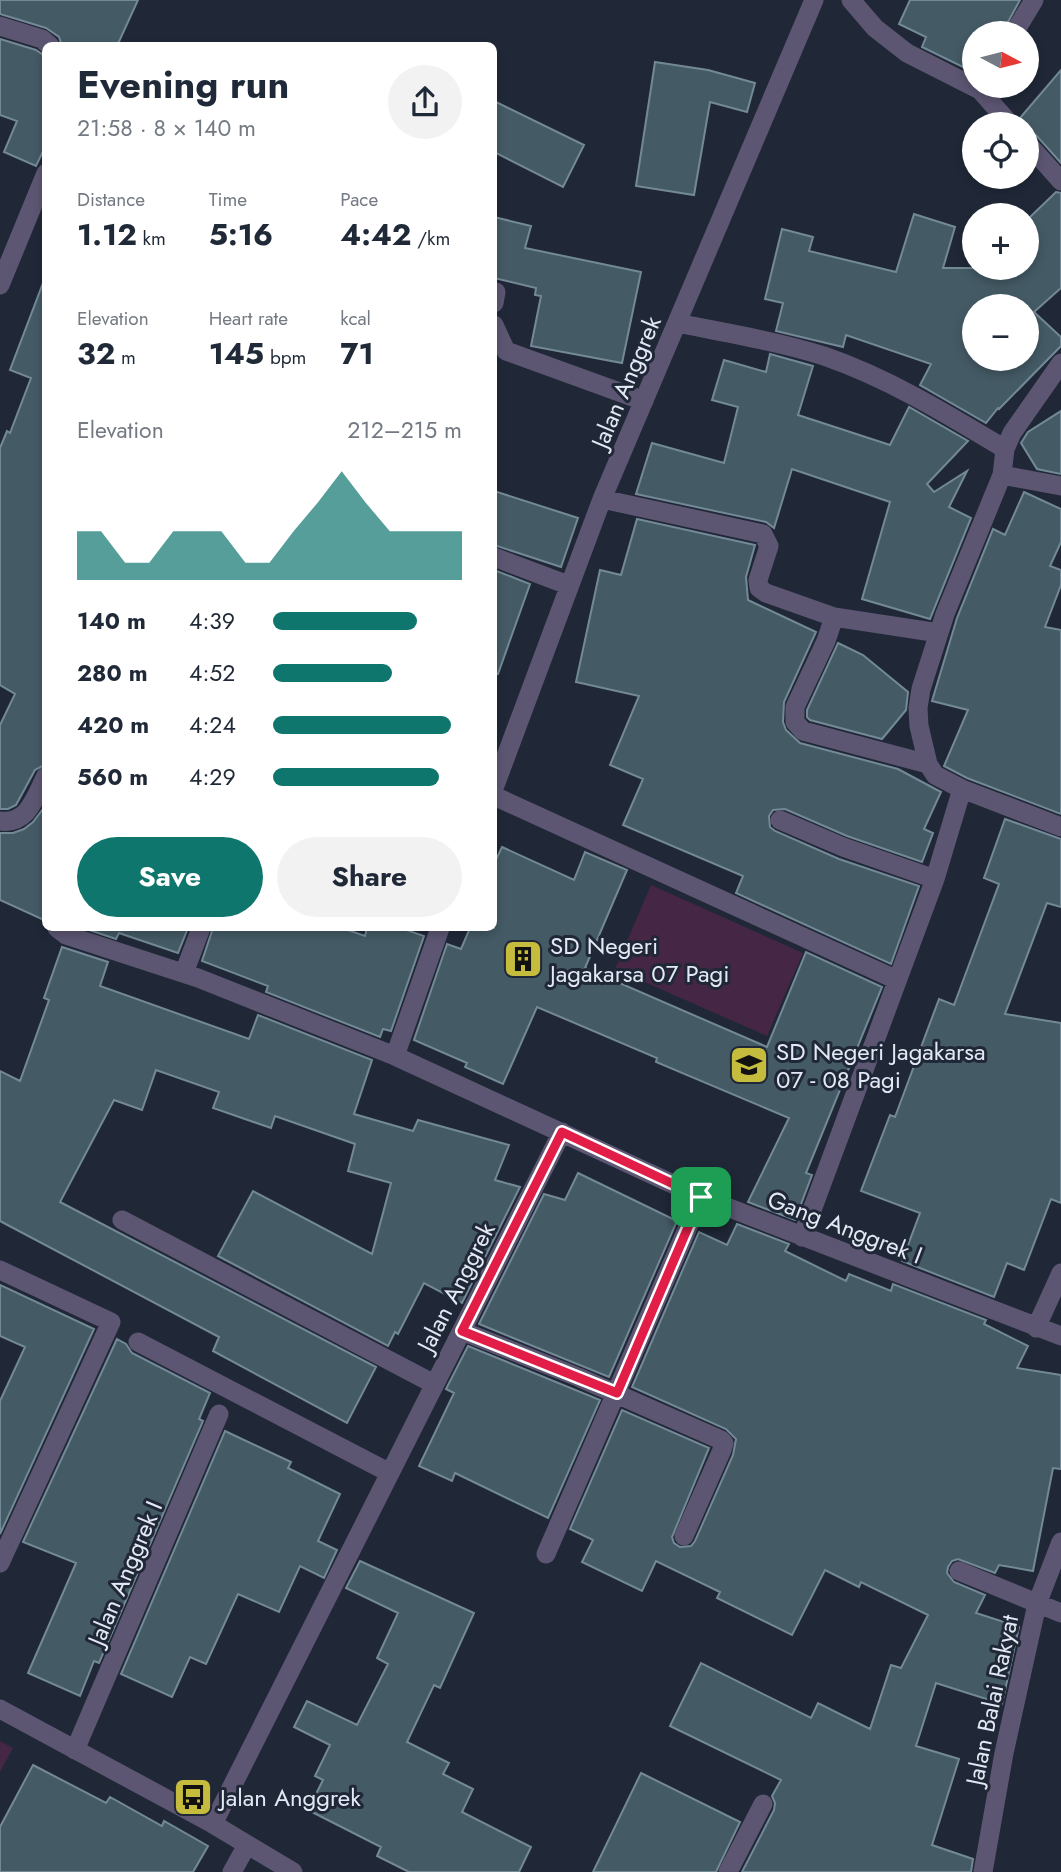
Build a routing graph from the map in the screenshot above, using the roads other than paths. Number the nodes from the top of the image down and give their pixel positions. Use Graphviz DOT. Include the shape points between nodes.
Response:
graph roads {
  1 [pos="814,0"];
  2 [pos="851,0"];
  3 [pos="1034,0"];
  4 [pos="1021,21"];
  5 [pos="0,26"];
  6 [pos="45,42"];
  7 [pos="962,79"];
  8 [pos="989,98"];
  9 [pos="1000,112"];
  10 [pos="1039,156"];
  11 [pos="1061,181"];
  12 [pos="42,183"];
  13 [pos="0,285"];
  14 [pos="677,323"];
  15 [pos="497,332"];
  16 [pos="1061,363"];
  17 [pos="644,401"];
  18 [pos="1005,449"];
  19 [pos="1002,475"];
  20 [pos="1061,486"];
  21 [pos="602,499"];
  22 [pos="497,558"];
  23 [pos="568,585"];
  24 [pos="834,617"];
  25 [pos="939,633"];
  26 [pos="928,764"];
  27 [pos="497,780"];
  28 [pos="962,789"];
  29 [pos="41,796"];
  30 [pos="497,797"];
  31 [pos="780,820"];
  32 [pos="0,821"];
  33 [pos="1061,827"];
  34 [pos="935,879"];
  35 [pos="61,931"];
  36 [pos="200,931"];
  37 [pos="439,931"];
  38 [pos="184,973"];
  39 [pos="897,980"];
  40 [pos="395,1056"];
  41 [pos="562,1132"];
  42 [pos="701,1197"];
  43 [pos="122,1220"];
  44 [pos="802,1237"];
  45 [pos="0,1270"];
  46 [pos="1061,1273"];
  47 [pos="1037,1328"];
  48 [pos="462,1331"];
  49 [pos="1061,1336"];
  50 [pos="138,1342"];
  51 [pos="434,1384"];
  52 [pos="617,1393"];
  53 [pos="219,1415"];
  54 [pos="390,1473"];
  55 [pos="684,1536"];
  56 [pos="1061,1542"];
  57 [pos="546,1554"];
  58 [pos="0,1563"];
  59 [pos="959,1571"];
  60 [pos="1037,1604"];
  61 [pos="1061,1613"];
  62 [pos="0,1709"];
  63 [pos="75,1750"];
  64 [pos="763,1804"];
  65 [pos="213,1824"];
  66 [pos="247,1845"];
  67 [pos="232,1872"];
  68 [pos="293,1872"];
  69 [pos="728,1872"];
  70 [pos="983,1872"];
  1 -- 14 [label="street, Jalan Anggrek"];
  2 -- 7 [label="street" via="875,28 907,52"];
  3 -- 4 [label="street"];
  5 -- 6 [label="street"];
  8 -- 9 [label="street"];
  10 -- 11 [label="street"];
  12 -- 13 [label="street"];
  14 -- 17 [label="street, Jalan Anggrek"];
  14 -- 18 [label="street" via="825,357 900,388"];
  15 -- 17 [label="street" via="506,351"];
  16 -- 18 [label="street"];
  17 -- 21 [label="street, Jalan Anggrek"];
  18 -- 19 [label="street"];
  19 -- 20 [label="street"];
  19 -- 25 [label="street"];
  21 -- 23 [label="street, Jalan Anggrek"];
  21 -- 24 [label="street" via="763,534 769,546 758,580 760,589"];
  22 -- 23 [label="street"];
  23 -- 27 [label="street, Jalan Anggrek"];
  24 -- 25 [label="street"];
  24 -- 26 [label="street" via="795,707 795,722 803,731"];
  25 -- 26 [label="street" via="918,708"];
  26 -- 28 [label="street" via="943,781"];
  28 -- 33 [label="street"];
  28 -- 34 [label="street"];
  29 -- 32 [label="street" via="19,819"];
  30 -- 39 [label="street"];
  31 -- 34 [label="street"];
  34 -- 39 [label="street"];
  35 -- 38 [label="street"];
  36 -- 38 [label="street"];
  37 -- 40 [label="street"];
  38 -- 40 [label="street"];
  39 -- 44 [label="street"];
  40 -- 41 [label="street"];
  41 -- 42 [label="street, Gang Anggrek I"];
  41 -- 48 [label="street, Jalan Anggrek"];
  42 -- 44 [label="street, Gang Anggrek I"];
  42 -- 52 [label="street"];
  43 -- 51 [label="street"];
  44 -- 47 [label="street, Gang Anggrek I"];
  45 -- 58 [label="street" via="111,1322"];
  46 -- 47 [label="street"];
  47 -- 49 [label="street, Gang Anggrek I"];
  48 -- 51 [label="street, Jalan Anggrek"];
  48 -- 52 [label="street"];
  50 -- 54 [label="street"];
  51 -- 54 [label="street, Jalan Anggrek"];
  52 -- 55 [label="street" via="722,1440"];
  52 -- 57 [label="street"];
  53 -- 63 [label="street, Jalan Anggrek I"];
  54 -- 65 [label="street, Jalan Anggrek"];
  56 -- 60 [label="street, Jalan Balai Rakyat"];
  59 -- 60 [label="street"];
  60 -- 61 [label="street"];
  60 -- 70 [label="street, Jalan Balai Rakyat"];
  62 -- 63 [label="street"];
  63 -- 65 [label="street"];
  64 -- 69 [label="street"];
  65 -- 66 [label="street"];
  66 -- 67 [label="street"];
  66 -- 68 [label="street"];
}
